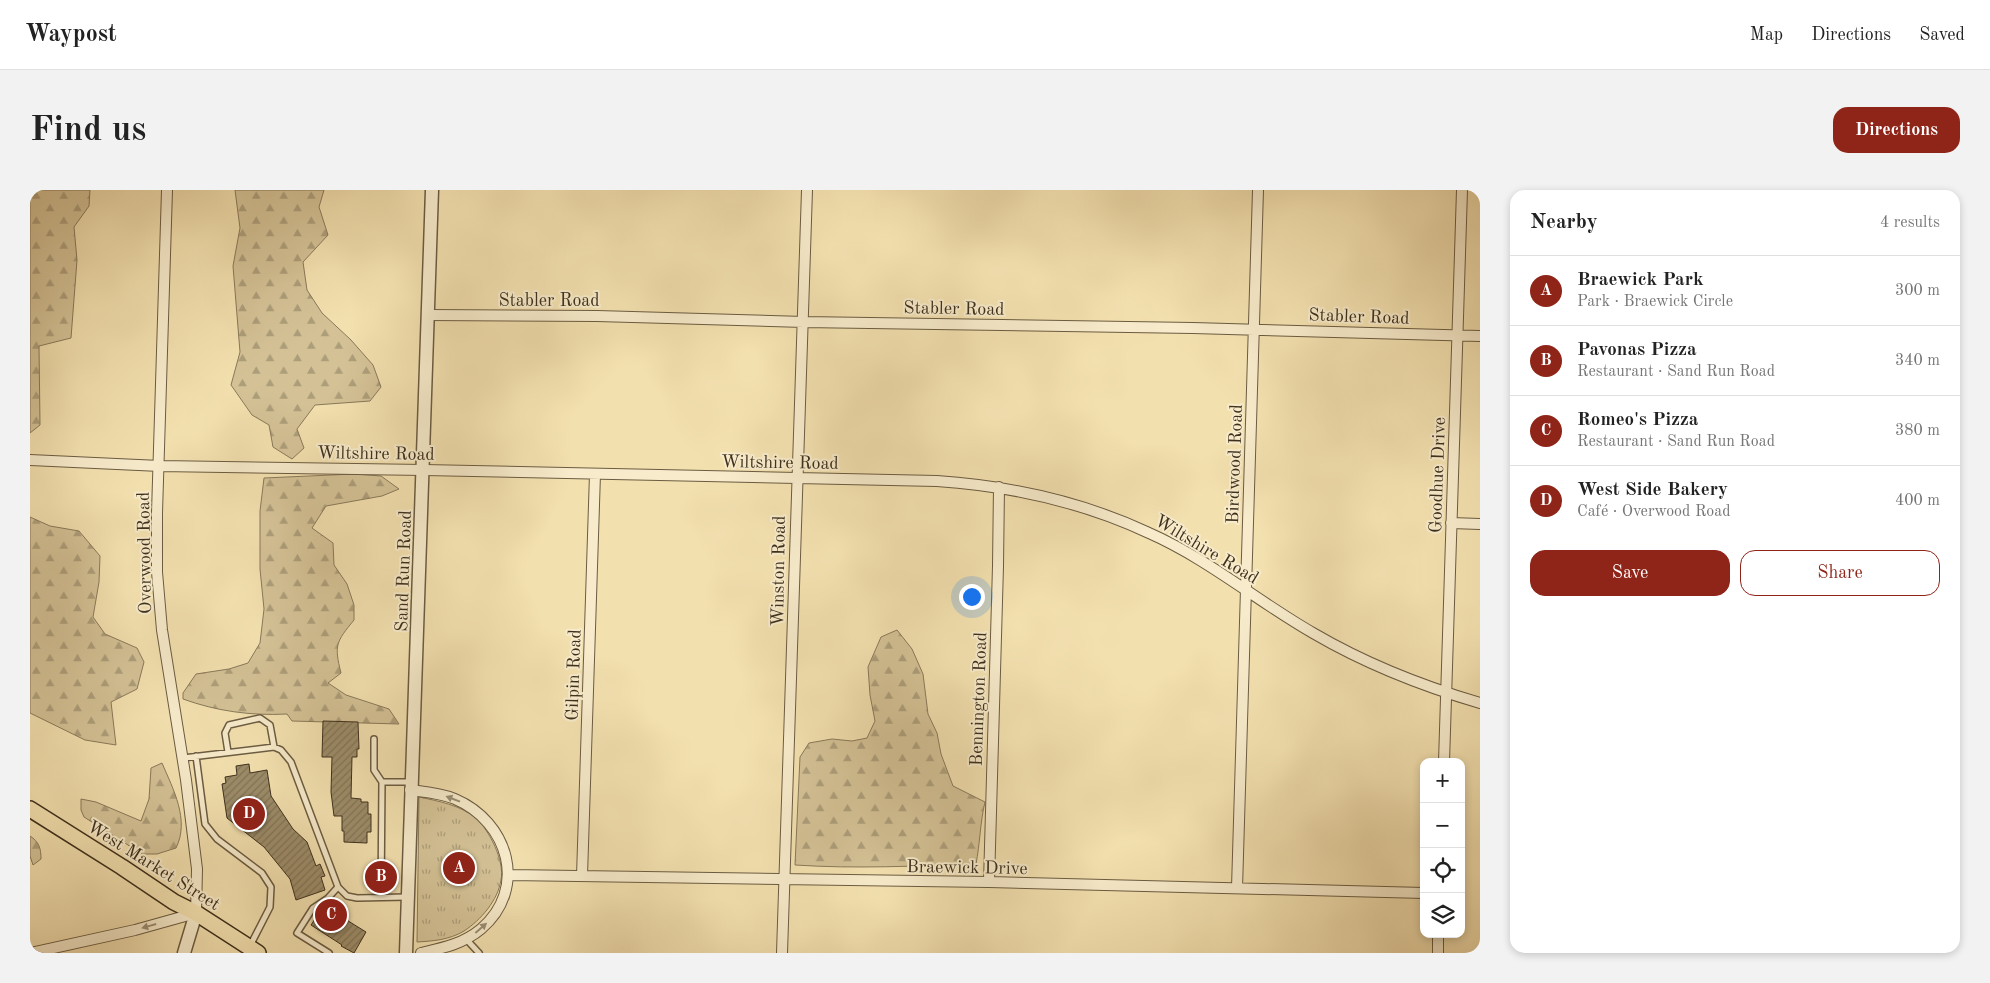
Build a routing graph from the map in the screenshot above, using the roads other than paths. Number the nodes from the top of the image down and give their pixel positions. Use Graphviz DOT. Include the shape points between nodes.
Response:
graph roads {
  1 [pos="167,190"];
  2 [pos="432,190"];
  3 [pos="807,190"];
  4 [pos="1258,190"];
  5 [pos="1462,190"];
  6 [pos="427,315"];
  7 [pos="804,322"];
  8 [pos="1254,330"];
  9 [pos="1458,335"];
  10 [pos="1480,336"];
  11 [pos="30,460"];
  12 [pos="160,466"];
  13 [pos="424,470"];
  14 [pos="595,474"];
  15 [pos="798,479"];
  16 [pos="999,487"];
  17 [pos="1451,523"];
  18 [pos="1480,524"];
  19 [pos="1246,591"];
  20 [pos="1446,693"];
  21 [pos="1480,703"];
  22 [pos="374,739"];
  23 [pos="274,747"];
  24 [pos="228,752"];
  25 [pos="196,756"];
  26 [pos="182,758"];
  27 [pos="1444,758"];
  28 [pos="382,782"];
  29 [pos="411,786"];
  30 [pos="30,809"];
  31 [pos="510,874"];
  32 [pos="582,876"];
  33 [pos="785,880"];
  34 [pos="989,882"];
  35 [pos="338,887"];
  36 [pos="1237,888"];
  37 [pos="1420,893"];
  38 [pos="408,897"];
  39 [pos="381,898"];
  40 [pos="196,913"];
  41 [pos="1438,938"];
  42 [pos="466,939"];
  43 [pos="254,950"];
  44 [pos="31,953"];
  45 [pos="184,953"];
  46 [pos="329,953"];
  47 [pos="406,953"];
  48 [pos="421,953"];
  49 [pos="479,953"];
  50 [pos="782,953"];
  51 [pos="1438,953"];
  1 -- 12 [label="street, Overwood Road"];
  2 -- 6 [label="street, Sand Run Road"];
  3 -- 7 [label="street, Winston Road"];
  4 -- 8 [label="street, Birdwood Road"];
  5 -- 9 [label="street, Goodhue Drive"];
  6 -- 7 [label="street, Stabler Road"];
  6 -- 13 [label="street, Sand Run Road"];
  7 -- 8 [label="street, Stabler Road"];
  7 -- 15 [label="street, Winston Road"];
  8 -- 9 [label="street, Stabler Road"];
  8 -- 19 [label="street, Birdwood Road"];
  9 -- 10 [label="street, Stabler Road"];
  9 -- 17 [label="street, Goodhue Drive"];
  11 -- 12 [label="street, Wiltshire Road"];
  12 -- 13 [label="street, Wiltshire Road"];
  12 -- 26 [label="street, Overwood Road" via="157,513 159,602"];
  13 -- 14 [label="street, Wiltshire Road"];
  13 -- 29 [label="street, Sand Run Road"];
  14 -- 15 [label="street, Wiltshire Road"];
  14 -- 32 [label="street, Gilpin Road"];
  15 -- 16 [label="street, Wiltshire Road" via="937,482"];
  15 -- 33 [label="street, Winston Road"];
  16 -- 19 [label="street, Wiltshire Road" via="1109,516 1148,532 1206,563"];
  16 -- 34 [label="street, Bennington Road"];
  17 -- 18 [label="street"];
  17 -- 20 [label="street, Goodhue Drive"];
  19 -- 20 [label="street, Wiltshire Road" via="1362,659"];
  19 -- 36 [label="street, Birdwood Road"];
  20 -- 21 [label="street, Wiltshire Road"];
  20 -- 27 [label="street, Goodhue Drive"];
  22 -- 28 [label="lane" via="374,770"];
  23 -- 24 [label="lane"];
  23 -- 24 [label="lane" via="270,725 260,718 229,725 225,733"];
  23 -- 35 [label="lane" via="291,762"];
  24 -- 25 [label="lane"];
  25 -- 26 [label="lane"];
  25 -- 43 [label="lane" via="206,824 217,839 262,872 270,887 270,907"];
  26 -- 40 [label="street, Overwood Road" via="197,869"];
  28 -- 29 [label="lane"];
  28 -- 39 [label="lane"];
  31 -- 29 [label="street, one-way" via="501,844 484,818 455,799"];
  29 -- 38 [label="street, Sand Run Road"];
  30 -- 40 [label="main road, West Market Street"];
  31 -- 32 [label="street, Braewick Drive"];
  42 -- 31 [label="street, one-way" via="481,929 499,908"];
  32 -- 33 [label="street, Braewick Drive"];
  33 -- 34 [label="street, Braewick Drive"];
  33 -- 50 [label="street, Winston Road"];
  34 -- 36 [label="street, Braewick Drive"];
  35 -- 39 [label="lane" via="346,896"];
  35 -- 46 [label="lane" via="313,908 297,933"];
  36 -- 37 [label="street, Braewick Drive"];
  38 -- 39 [label="lane"];
  38 -- 47 [label="street, Sand Run Road"];
  40 -- 43 [label="main road, West Market Street"];
  40 -- 44 [label="street, one-way"];
  40 -- 45 [label="street"];
  41 -- 51 [label="street"];
  42 -- 48 [label="street"];
  42 -- 49 [label="lane"];
}
